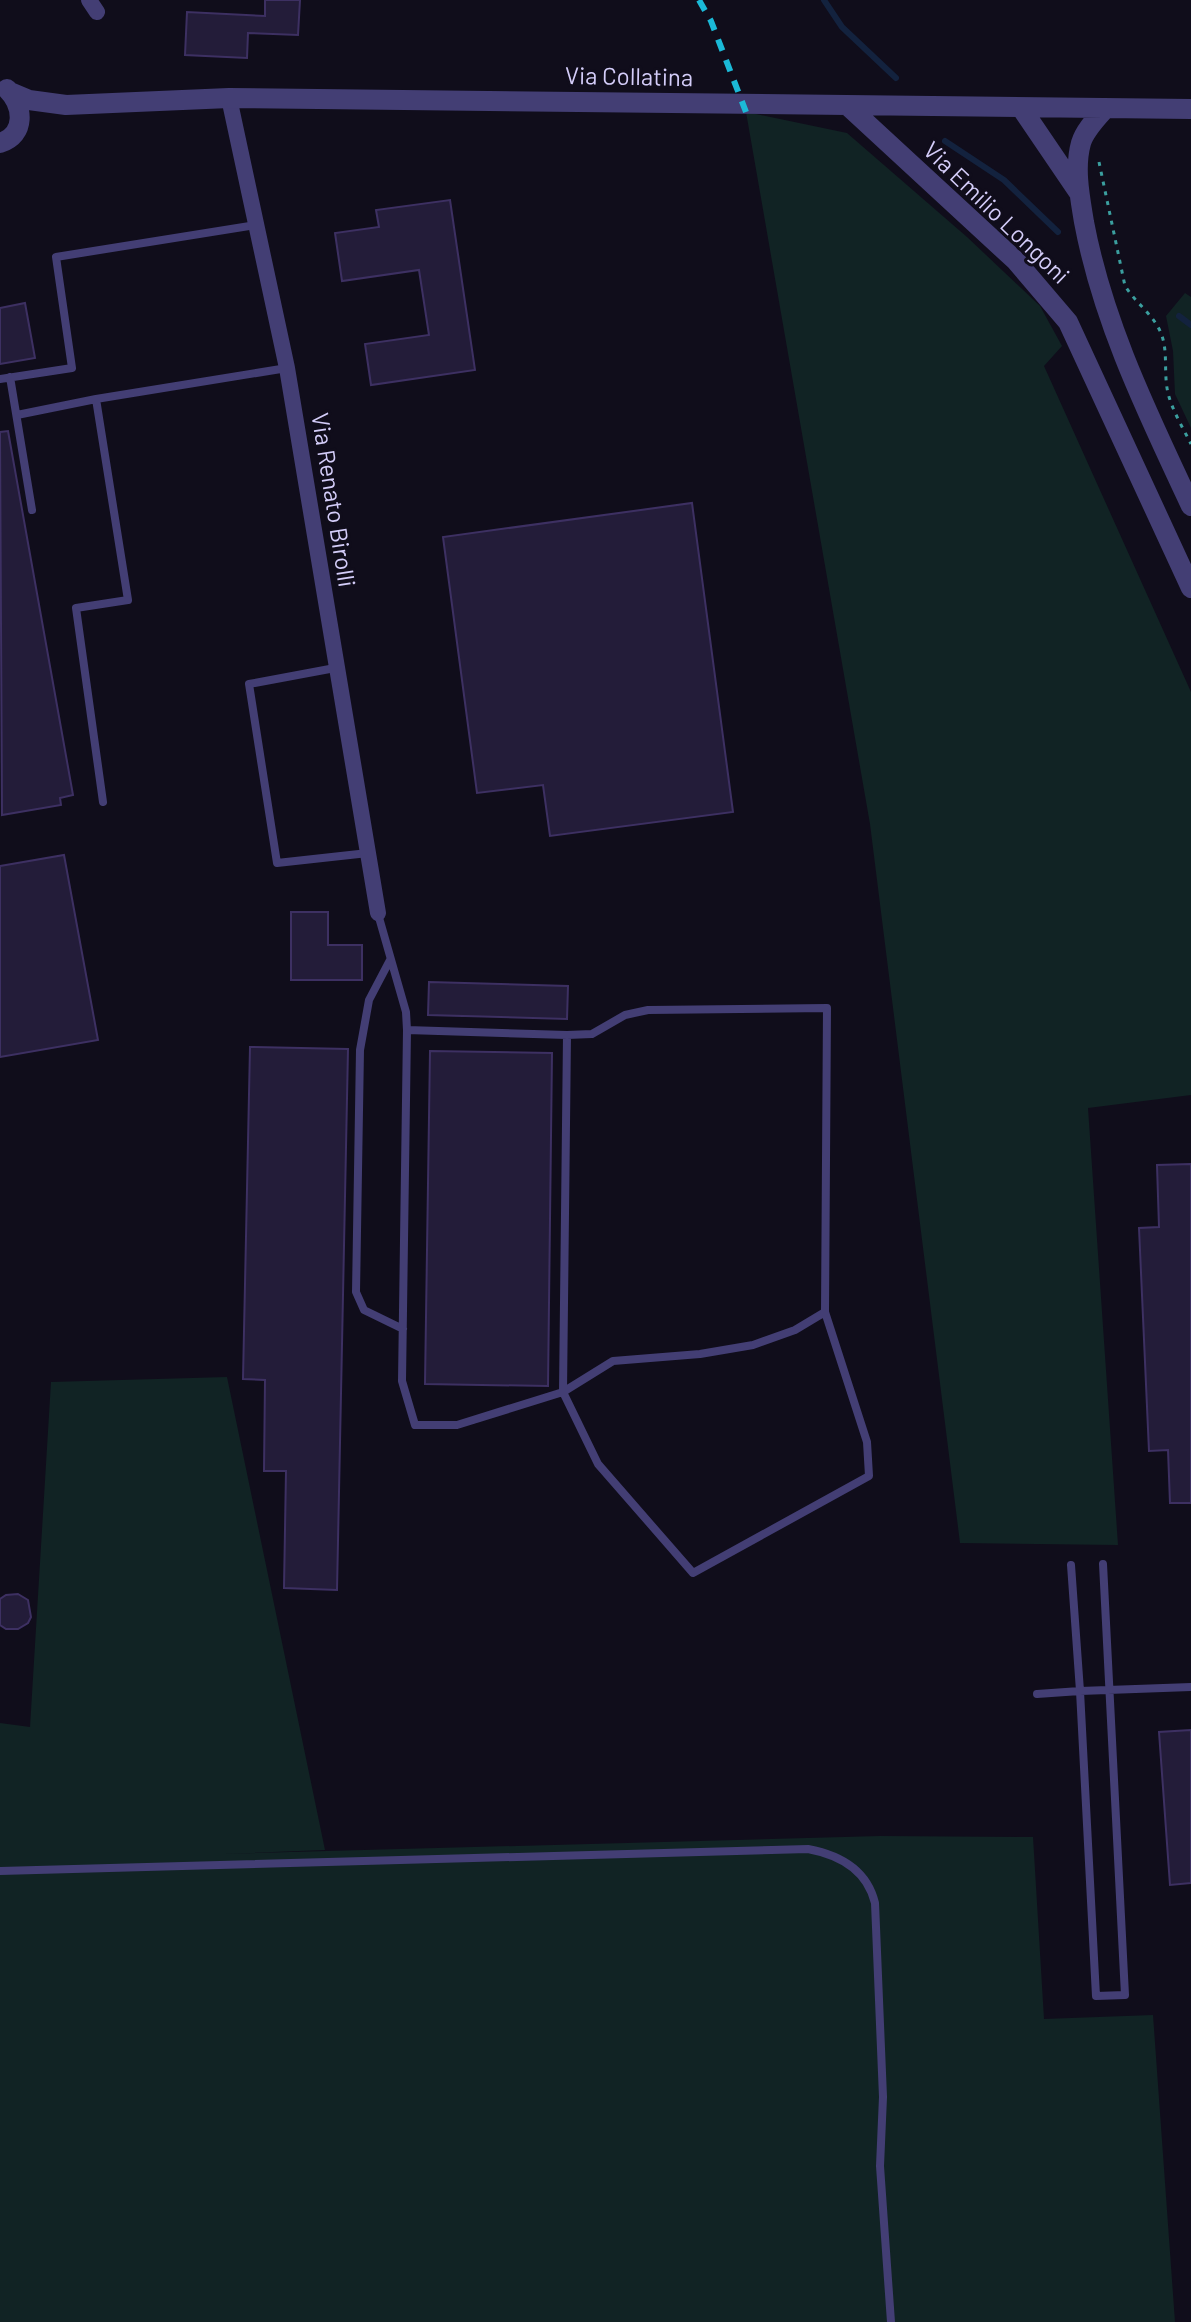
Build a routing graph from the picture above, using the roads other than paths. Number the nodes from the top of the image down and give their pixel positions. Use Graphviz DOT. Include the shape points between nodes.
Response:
graph roads {
  1 [pos="5,89"];
  2 [pos="229,98"];
  3 [pos="66,105"];
  4 [pos="848,106"];
  5 [pos="1022,109"];
  6 [pos="1105,109"];
  7 [pos="1191,109"];
  8 [pos="20,123"];
  9 [pos="0,143"];
  10 [pos="1079,193"];
  11 [pos="257,225"];
  12 [pos="287,368"];
  13 [pos="10,377"];
  14 [pos="0,379"];
  15 [pos="96,399"];
  16 [pos="17,415"];
  17 [pos="1191,506"];
  18 [pos="32,510"];
  19 [pos="1191,588"];
  20 [pos="335,668"];
  21 [pos="103,802"];
  22 [pos="368,853"];
  23 [pos="378,913"];
  24 [pos="390,960"];
  25 [pos="407,1030"];
  26 [pos="567,1035"];
  27 [pos="825,1312"];
  28 [pos="403,1329"];
  29 [pos="563,1392"];
  30 [pos="1103,1564"];
  31 [pos="1071,1565"];
  32 [pos="1191,1687"];
  33 [pos="1109,1690"];
  34 [pos="1080,1691"];
  35 [pos="1037,1694"];
  36 [pos="0,1871"];
  37 [pos="891,2322"];
  1 -- 3 [label="street, Via Collatina" via="29,100"];
  1 -- 8 [label="street" via="21,112"];
  2 -- 3 [label="street, Via Collatina"];
  2 -- 4 [label="street, Via Collatina"];
  2 -- 11 [label="street, Via Renato Birolli"];
  3 -- 8 [label="street, Via Collatina"];
  4 -- 5 [label="street, Via Collatina"];
  4 -- 19 [label="street, Via Emilio Longoni" via="1016,261 1068,322"];
  5 -- 6 [label="street, Via Collatina"];
  5 -- 10 [label="street"];
  6 -- 7 [label="street, Via Collatina"];
  6 -- 10 [label="street, Via Emilio Longoni" via="1082,139"];
  8 -- 9 [label="street"];
  10 -- 17 [label="street, Via Emilio Longoni" via="1109,315"];
  11 -- 12 [label="street, Via Renato Birolli"];
  11 -- 13 [label="lane" via="56,257 72,368"];
  12 -- 15 [label="lane"];
  12 -- 20 [label="street, Via Renato Birolli"];
  13 -- 14 [label="lane"];
  13 -- 16 [label="lane"];
  15 -- 16 [label="lane"];
  15 -- 21 [label="lane" via="128,600 76,608"];
  16 -- 18 [label="lane"];
  20 -- 22 [label="street, Via Renato Birolli"];
  20 -- 22 [label="lane" via="249,684 277,863"];
  22 -- 23 [label="street, Via Renato Birolli"];
  23 -- 24 [label="lane"];
  24 -- 25 [label="lane"];
  24 -- 28 [label="lane" via="369,1000 360,1050 356,1292 364,1310"];
  25 -- 26 [label="lane"];
  25 -- 28 [label="lane"];
  26 -- 27 [label="lane" via="592,1034 625,1015 648,1010 827,1008"];
  26 -- 29 [label="lane"];
  27 -- 29 [label="lane" via="753,1345 613,1361"];
  27 -- 29 [label="lane" via="867,1442 869,1476 693,1573 598,1464"];
  28 -- 29 [label="lane" via="402,1381 415,1425 457,1425"];
  30 -- 33 [label="lane"];
  31 -- 34 [label="lane"];
  32 -- 33 [label="lane"];
  33 -- 34 [label="lane"];
  33 -- 34 [label="lane" via="1125,1995 1096,1996"];
  34 -- 35 [label="lane"];
  36 -- 37 [label="lane" via="808,1849 834,1856 862,1875 875,1903 883,2097 880,2166"];
}
